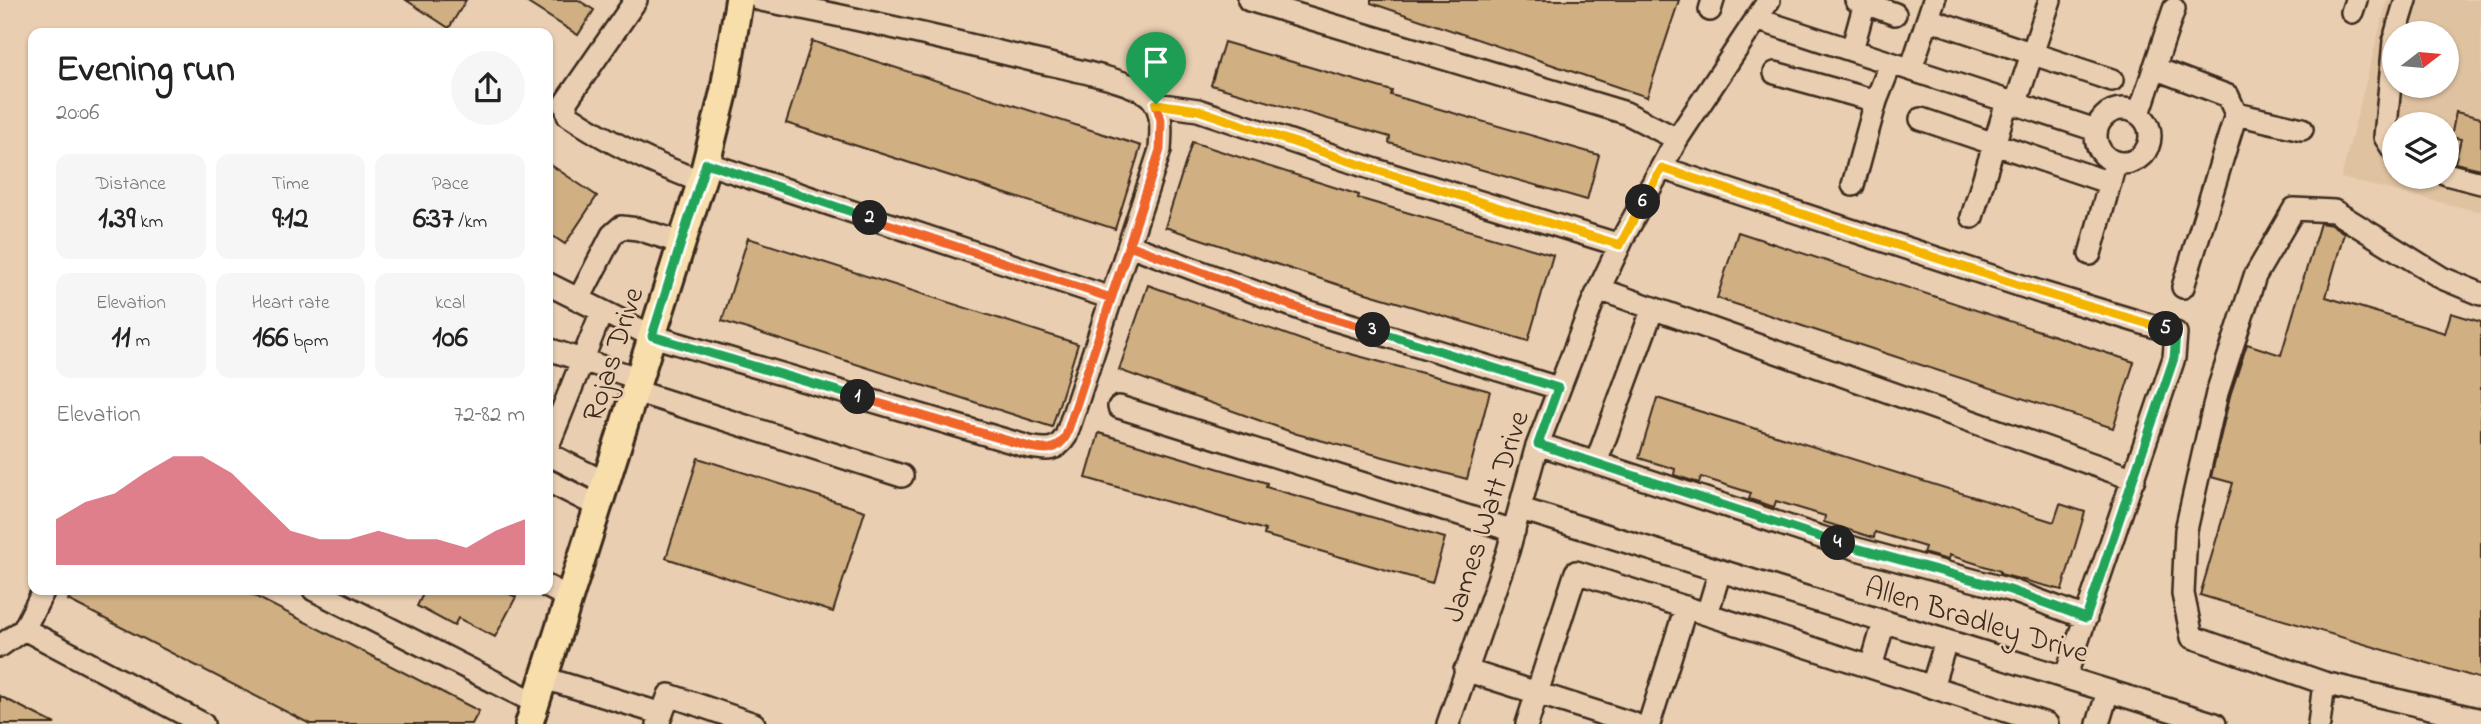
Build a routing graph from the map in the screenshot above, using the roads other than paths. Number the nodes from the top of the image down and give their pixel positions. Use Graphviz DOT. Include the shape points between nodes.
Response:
graph roads {
  1 [pos="636,0"];
  2 [pos="739,0"];
  3 [pos="761,0"];
  4 [pos="1249,0"];
  5 [pos="1769,0"];
  6 [pos="2050,0"];
  7 [pos="2406,0"];
  8 [pos="1861,2"];
  9 [pos="1931,9"];
  10 [pos="2174,9"];
  11 [pos="1895,14"];
  12 [pos="1756,19"];
  13 [pos="2400,21"];
  14 [pos="1852,50"];
  15 [pos="2032,53"];
  16 [pos="1901,66"];
  17 [pos="2154,68"];
  18 [pos="1774,73"];
  19 [pos="2112,80"];
  20 [pos="1876,101"];
  21 [pos="2011,103"];
  22 [pos="1156,104"];
  23 [pos="2139,114"];
  24 [pos="2236,114"];
  25 [pos="1921,119"];
  26 [pos="2096,130"];
  27 [pos="2302,130"];
  28 [pos="1677,139"];
  29 [pos="1994,145"];
  30 [pos="1662,168"];
  31 [pos="704,172"];
  32 [pos="2112,173"];
  33 [pos="2459,177"];
  34 [pos="2481,183"];
  35 [pos="1853,185"];
  36 [pos="1972,218"];
  37 [pos="682,243"];
  38 [pos="1129,245"];
  39 [pos="1620,245"];
  40 [pos="2090,254"];
  41 [pos="553,274"];
  42 [pos="2183,286"];
  43 [pos="1599,289"];
  44 [pos="563,292"];
  45 [pos="2481,294"];
  46 [pos="1111,298"];
  47 [pos="1653,308"];
  48 [pos="602,311"];
  49 [pos="652,336"];
  50 [pos="553,351"];
  51 [pos="582,360"];
  52 [pos="637,385"];
  53 [pos="1558,388"];
  54 [pos="1119,407"];
  55 [pos="553,433"];
  56 [pos="1538,444"];
  57 [pos="553,458"];
  58 [pos="1596,463"];
  59 [pos="902,476"];
  60 [pos="2134,479"];
  61 [pos="553,482"];
  62 [pos="602,494"];
  63 [pos="1521,509"];
  64 [pos="1514,531"];
  65 [pos="1720,571"];
  66 [pos="559,592"];
  67 [pos="41,595"];
  68 [pos="324,595"];
  69 [pos="1686,607"];
  70 [pos="1707,614"];
  71 [pos="2086,618"];
  72 [pos="1884,622"];
  73 [pos="24,629"];
  74 [pos="1946,641"];
  75 [pos="0,646"];
  76 [pos="1871,667"];
  77 [pos="1465,670"];
  78 [pos="2065,678"];
  79 [pos="2325,683"];
  80 [pos="1931,687"];
  81 [pos="2108,691"];
  82 [pos="1537,693"];
  83 [pos="537,702"];
  84 [pos="660,719"];
  85 [pos="2481,720"];
  86 [pos="203,724"];
  87 [pos="754,724"];
  88 [pos="1448,724"];
  89 [pos="1527,724"];
  90 [pos="1634,724"];
  91 [pos="1649,724"];
  92 [pos="2047,724"];
  93 [pos="2098,724"];
  94 [pos="2214,724"];
  95 [pos="2319,724"];
  1 -- 31 [label="street" via="565,103 568,115 611,145 652,164"];
  2 -- 31 [label="main road, Rojas Drive" via="724,92"];
  3 -- 22 [label="street" via="858,18 1087,74 1145,92"];
  4 -- 28 [label="street" via="1626,113"];
  5 -- 12 [label="street, James Watt Drive"];
  6 -- 15 [label="street"];
  7 -- 13 [label="street"];
  8 -- 11 [label="street"];
  8 -- 14 [label="street"];
  9 -- 15 [label="street"];
  9 -- 16 [label="street"];
  10 -- 17 [label="street"];
  12 -- 14 [label="street"];
  12 -- 28 [label="street, James Watt Drive"];
  14 -- 16 [label="street"];
  15 -- 19 [label="street"];
  15 -- 21 [label="street"];
  16 -- 20 [label="street"];
  16 -- 21 [label="street"];
  17 -- 23 [label="street"];
  17 -- 24 [label="street" via="2228,96"];
  18 -- 20 [label="street"];
  20 -- 35 [label="street"];
  21 -- 26 [label="street"];
  21 -- 29 [label="street"];
  22 -- 38 [label="street" via="1161,120 1160,150"];
  22 -- 39 [label="street" via="1198,110"];
  23 -- 26 [label="street" via="2113,111"];
  23 -- 32 [label="street" via="2149,128 2149,145 2139,159"];
  24 -- 27 [label="street"];
  24 -- 42 [label="street"];
  25 -- 29 [label="street"];
  26 -- 32 [label="street" via="2099,149"];
  28 -- 30 [label="street, James Watt Drive"];
  29 -- 32 [label="street"];
  29 -- 36 [label="street"];
  30 -- 39 [label="street, James Watt Drive"];
  30 -- 60 [label="street" via="2176,333 2174,358"];
  31 -- 37 [label="main road, Rojas Drive"];
  31 -- 46 [label="street"];
  32 -- 40 [label="street"];
  33 -- 34 [label="street"];
  37 -- 44 [label="street" via="621,227"];
  37 -- 49 [label="main road, Rojas Drive"];
  38 -- 46 [label="street"];
  38 -- 53 [label="street" via="1306,311"];
  39 -- 43 [label="street, James Watt Drive"];
  41 -- 44 [label="street"];
  43 -- 47 [label="street"];
  43 -- 53 [label="street, James Watt Drive"];
  44 -- 48 [label="street"];
  45 -- 79 [label="street" via="2442,278 2334,211 2294,209 2255,276 2217,393 2186,530 2183,594 2192,637"];
  46 -- 49 [label="street" via="1066,436 1059,446 1048,450"];
  47 -- 58 [label="street"];
  47 -- 60 [label="street"];
  48 -- 49 [label="street"];
  48 -- 51 [label="street"];
  49 -- 52 [label="main road, Rojas Drive"];
  50 -- 51 [label="street"];
  51 -- 52 [label="street"];
  51 -- 55 [label="street"];
  52 -- 59 [label="street"];
  52 -- 62 [label="main road, Rojas Drive"];
  53 -- 56 [label="street, James Watt Drive"];
  54 -- 64 [label="street"];
  56 -- 58 [label="street"];
  56 -- 63 [label="street, James Watt Drive"];
  57 -- 62 [label="street"];
  58 -- 71 [label="street" via="1857,549 2010,590"];
  60 -- 71 [label="street"];
  61 -- 62 [label="street"];
  62 -- 66 [label="main road, Rojas Drive"];
  63 -- 64 [label="street, James Watt Drive"];
  63 -- 65 [label="street, Allen Bradley Drive"];
  64 -- 77 [label="street, James Watt Drive"];
  65 -- 70 [label="street"];
  65 -- 72 [label="street, Allen Bradley Drive"];
  66 -- 83 [label="main road, Rojas Drive"];
  67 -- 73 [label="street"];
  68 -- 83 [label="street"];
  69 -- 70 [label="street"];
  69 -- 82 [label="street" via="1576,572"];
  69 -- 91 [label="street"];
  70 -- 76 [label="street"];
  71 -- 78 [label="street"];
  72 -- 74 [label="street, Allen Bradley Drive"];
  72 -- 76 [label="street"];
  73 -- 75 [label="street"];
  73 -- 86 [label="street"];
  74 -- 78 [label="street, Allen Bradley Drive"];
  74 -- 80 [label="street"];
  76 -- 80 [label="street"];
  77 -- 82 [label="street"];
  77 -- 88 [label="street, James Watt Drive"];
  78 -- 81 [label="street, Allen Bradley Drive"];
  79 -- 85 [label="street"];
  79 -- 95 [label="street"];
  80 -- 92 [label="street"];
  81 -- 93 [label="street"];
  81 -- 94 [label="street, Allen Bradley Drive"];
  82 -- 89 [label="street"];
  82 -- 90 [label="street"];
  83 -- 84 [label="street"];
  84 -- 87 [label="street" via="669,695"];
}
